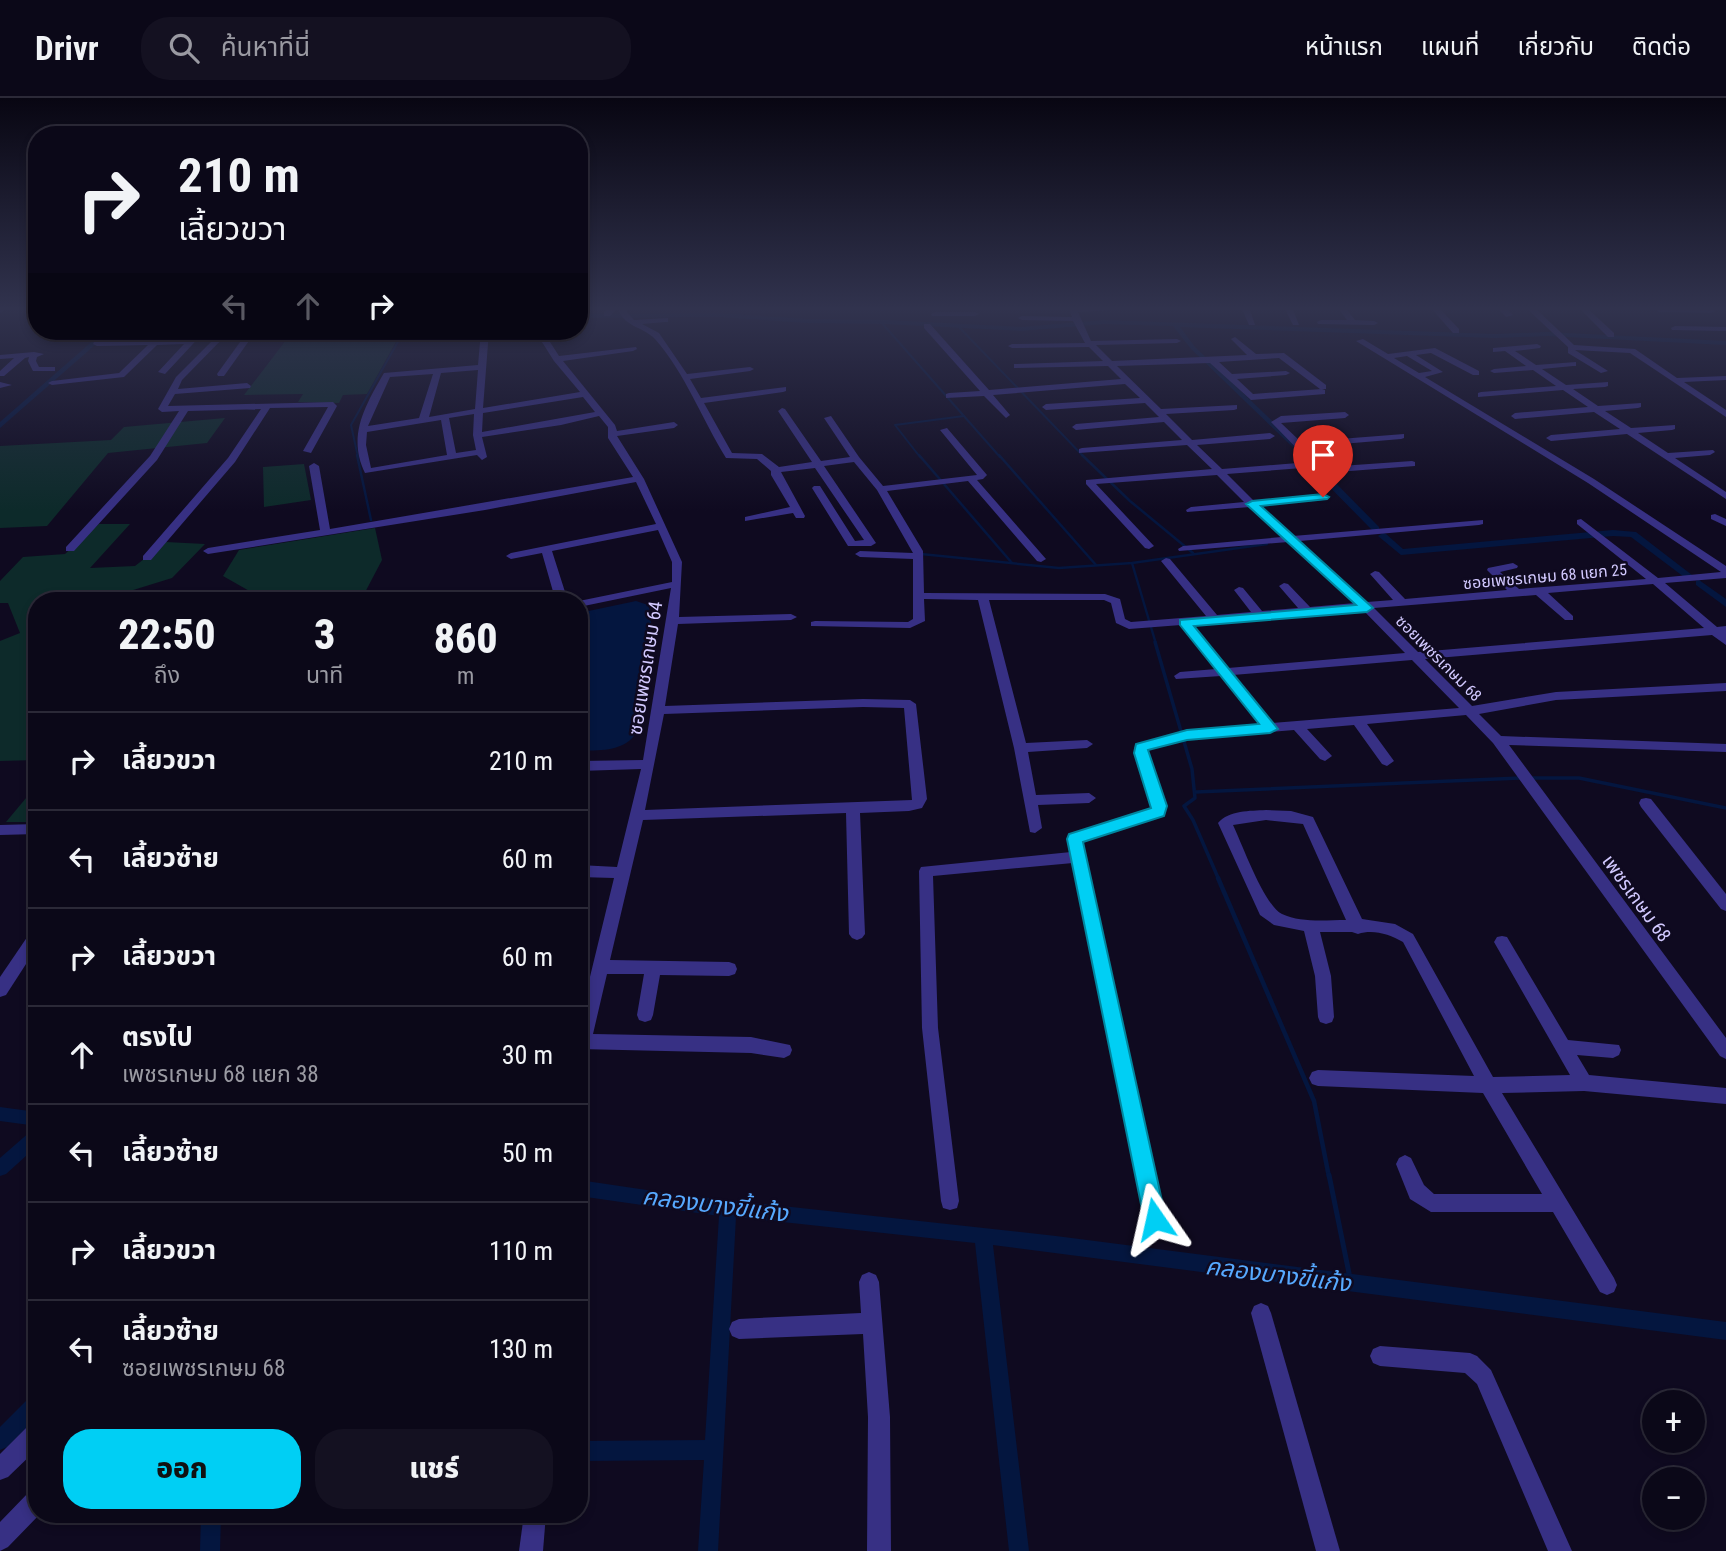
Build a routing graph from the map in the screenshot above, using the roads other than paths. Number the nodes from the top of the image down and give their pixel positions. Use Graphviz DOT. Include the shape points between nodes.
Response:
graph roads {
  1 [pos="121,375"];
  2 [pos="183,375"];
  3 [pos="389,375"];
  4 [pos="437,375"];
  5 [pos="481,375"];
  6 [pos="570,375"];
  7 [pos="703,375"];
  8 [pos="970,375"];
  9 [pos="1122,375"];
  10 [pos="1227,375"];
  11 [pos="1261,375"];
  12 [pos="1305,375"];
  13 [pos="1424,375"];
  14 [pos="1545,375"];
  15 [pos="1669,375"];
  16 [pos="1418,376"];
  17 [pos="685,377"];
  18 [pos="1230,377"];
  19 [pos="1726,378"];
  20 [pos="1677,380"];
  21 [pos="1128,381"];
  22 [pos="52,383"];
  23 [pos="1605,384"];
  24 [pos="247,386"];
  25 [pos="1564,388"];
  26 [pos="783,389"];
  27 [pos="171,392"];
  28 [pos="985,392"];
  29 [pos="586,394"];
  30 [pos="1480,395"];
  31 [pos="949,396"];
  32 [pos="1147,400"];
  33 [pos="700,401"];
  34 [pos="267,405"];
  35 [pos="1638,405"];
  36 [pos="1045,407"];
  37 [pos="1234,407"];
  38 [pos="1595,409"];
  39 [pos="184,410"];
  40 [pos="782,411"];
  41 [pos="478,412"];
  42 [pos="601,413"];
  43 [pos="1726,414"];
  44 [pos="1006,415"];
  45 [pos="1163,415"];
  46 [pos="1345,415"];
  47 [pos="1515,416"];
  48 [pos="445,418"];
  49 [pos="828,418"];
  50 [pos="423,421"];
  51 [pos="674,425"];
  52 [pos="1076,427"];
  53 [pos="1672,427"];
  54 [pos="361,430"];
  55 [pos="944,430"];
  56 [pos="1629,431"];
  57 [pos="613,434"];
  58 [pos="477,435"];
  59 [pos="1270,436"];
  60 [pos="1401,436"];
  61 [pos="1551,438"];
  62 [pos="1189,443"];
  63 [pos="1298,445"];
  64 [pos="307,451"];
  65 [pos="1082,451"];
  66 [pos="1710,452"];
  67 [pos="1666,456"];
  68 [pos="452,458"];
  69 [pos="856,458"];
  70 [pos="817,464"];
  71 [pos="1317,464"];
  72 [pos="1412,464"];
  73 [pos="314,466"];
  74 [pos="776,469"];
  75 [pos="1219,471"];
  76 [pos="639,479"];
  77 [pos="971,479"];
  78 [pos="1726,480"];
  79 [pos="1706,482"];
  80 [pos="817,488"];
  81 [pos="881,489"];
  82 [pos="1726,496"];
  83 [pos="1323,497"];
  84 [pos="1252,504"];
  85 [pos="1191,510"];
  86 [pos="1715,517"];
  87 [pos="749,519"];
  88 [pos="1479,522"];
  89 [pos="1581,522"];
  90 [pos="1726,523"];
  91 [pos="662,526"];
  92 [pos="325,532"];
  93 [pos="1290,540"];
  94 [pos="1149,546"];
  95 [pos="70,549"];
  96 [pos="1184,549"];
  97 [pos="546,550"];
  98 [pos="208,551"];
  99 [pos="860,554"];
  100 [pos="918,554"];
  101 [pos="511,556"];
  102 [pos="147,558"];
  103 [pos="1041,559"];
  104 [pos="1166,561"];
  105 [pos="1513,566"];
  106 [pos="1726,573"];
  107 [pos="1375,574"];
  108 [pos="1658,583"];
  109 [pos="677,584"];
  110 [pos="1284,586"];
  111 [pos="1239,590"];
  112 [pos="559,592"];
  113 [pos="1540,592"];
  114 [pos="1517,594"];
  115 [pos="919,596"];
  116 [pos="983,596"];
  117 [pos="588,602"];
  118 [pos="1402,603"];
  119 [pos="1367,608"];
  120 [pos="1307,611"];
  121 [pos="1260,616"];
  122 [pos="791,618"];
  123 [pos="1569,618"];
  124 [pos="1215,620"];
  125 [pos="673,621"];
  126 [pos="1185,623"];
  127 [pos="815,624"];
  128 [pos="1721,630"];
  129 [pos="1726,641"];
  130 [pos="1414,656"];
  131 [pos="1223,672"];
  132 [pos="1180,676"];
  133 [pos="1726,687"];
  134 [pos="659,710"];
  135 [pos="1470,711"];
  136 [pos="1358,721"];
  137 [pos="1297,726"];
  138 [pos="1270,729"];
  139 [pos="1498,740"];
  140 [pos="1087,744"];
  141 [pos="1021,748"];
  142 [pos="1726,748"];
  143 [pos="1325,756"];
  144 [pos="1387,761"];
  145 [pos="649,764"];
  146 [pos="588,766"];
  147 [pos="1517,767"];
  148 [pos="1089,798"];
  149 [pos="1030,800"];
  150 [pos="1646,803"];
  151 [pos="853,808"];
  152 [pos="636,815"];
  153 [pos="1035,828"];
  154 [pos="28,829"];
  155 [pos="0,830"];
  156 [pos="1078,857"];
  157 [pos="588,871"];
  158 [pos="624,873"];
  159 [pos="1726,905"];
  160 [pos="1310,925"];
  161 [pos="1358,928"];
  162 [pos="857,934"];
  163 [pos="1502,942"];
  164 [pos="28,948"];
  165 [pos="602,967"];
  166 [pos="653,968"];
  167 [pos="729,969"];
  168 [pos="0,990"];
  169 [pos="645,1015"];
  170 [pos="588,1016"];
  171 [pos="1326,1017"];
  172 [pos="588,1041"];
  173 [pos="1562,1046"];
  174 [pos="784,1050"];
  175 [pos="1613,1050"];
  176 [pos="1726,1051"];
  177 [pos="1318,1078"];
  178 [pos="1584,1083"];
  179 [pos="1488,1085"];
  180 [pos="1726,1096"];
  181 [pos="1405,1164"];
  182 [pos="950,1200"];
  183 [pos="1559,1203"];
  184 [pos="1155,1219"];
  185 [pos="869,1282"];
  186 [pos="1607,1285"];
  187 [pos="1261,1313"];
  188 [pos="872,1323"];
  189 [pos="739,1329"];
  190 [pos="1380,1356"];
  191 [pos="28,1442"];
  192 [pos="0,1469"];
  193 [pos="28,1509"];
  194 [pos="534,1523"];
  195 [pos="0,1539"];
  196 [pos="531,1551"];
  197 [pos="879,1551"];
  198 [pos="1328,1551"];
  199 [pos="1560,1551"];
  1 -- 22 [label="street"];
  2 -- 27 [label="street"];
  3 -- 54 [label="street"];
  4 -- 50 [label="street"];
  5 -- 41 [label="street"];
  6 -- 29 [label="street, ซอยเพชรเกษม 64"];
  7 -- 17 [label="street"];
  8 -- 28 [label="street"];
  9 -- 21 [label="street, ซอยเพชรเกษม 68"];
  10 -- 18 [label="street"];
  11 -- 18 [label="street"];
  12 -- 18 [label="street" via="1322,389 1251,397"];
  13 -- 16 [label="street"];
  14 -- 25 [label="street"];
  15 -- 20 [label="street"];
  16 -- 106 [label="street" via="1591,481"];
  17 -- 33 [label="street"];
  19 -- 20 [label="street"];
  20 -- 43 [label="street"];
  21 -- 28 [label="street"];
  21 -- 32 [label="street, ซอยเพชรเกษม 68"];
  23 -- 25 [label="street"];
  24 -- 27 [label="street"];
  25 -- 30 [label="street"];
  25 -- 38 [label="street"];
  26 -- 33 [label="street"];
  27 -- 39 [label="street" via="163,411"];
  28 -- 31 [label="street"];
  28 -- 44 [label="street"];
  29 -- 41 [label="street"];
  29 -- 42 [label="street, ซอยเพชรเกษม 64"];
  32 -- 36 [label="street"];
  32 -- 45 [label="street, ซอยเพชรเกษม 68"];
  33 -- 74 [label="street" via="729,456 760,456"];
  34 -- 39 [label="street"];
  34 -- 64 [label="street" via="333,406"];
  34 -- 102 [label="street" via="232,460"];
  35 -- 38 [label="street"];
  37 -- 45 [label="street"];
  38 -- 47 [label="street"];
  38 -- 56 [label="street"];
  39 -- 95 [label="street" via="154,457"];
  40 -- 70 [label="street"];
  41 -- 48 [label="street"];
  41 -- 58 [label="street"];
  42 -- 57 [label="street, ซอยเพชรเกษม 64"];
  42 -- 58 [label="street"];
  45 -- 52 [label="street"];
  45 -- 62 [label="street, ซอยเพชรเกษม 68"];
  46 -- 63 [label="street" via="1275,422"];
  48 -- 50 [label="street"];
  48 -- 68 [label="street"];
  49 -- 69 [label="street"];
  50 -- 54 [label="street"];
  51 -- 57 [label="street"];
  53 -- 56 [label="street"];
  54 -- 68 [label="street" via="368,471"];
  55 -- 77 [label="street" via="982,475"];
  56 -- 61 [label="street"];
  56 -- 67 [label="street"];
  57 -- 76 [label="street, ซอยเพชรเกษม 64"];
  58 -- 68 [label="street" via="481,455"];
  59 -- 62 [label="street"];
  60 -- 63 [label="street"];
  62 -- 65 [label="street"];
  62 -- 75 [label="street, ซอยเพชรเกษม 68"];
  63 -- 71 [label="street"];
  66 -- 67 [label="street"];
  67 -- 79 [label="street"];
  69 -- 70 [label="street"];
  69 -- 81 [label="street"];
  70 -- 74 [label="street"];
  70 -- 80 [label="street" via="871,542 852,544"];
  71 -- 72 [label="street" via="1327,471"];
  71 -- 75 [label="street"];
  73 -- 92 [label="street"];
  74 -- 87 [label="street" via="775,475 798,513"];
  75 -- 84 [label="street, ซอยเพชรเกษม 68"];
  75 -- 94 [label="street" via="1089,482"];
  76 -- 91 [label="street, ซอยเพชรเกษม 64"];
  76 -- 92 [label="street"];
  77 -- 81 [label="street"];
  77 -- 103 [label="street"];
  78 -- 79 [label="street"];
  79 -- 82 [label="street"];
  81 -- 100 [label="street"];
  83 -- 84 [label="street"];
  84 -- 85 [label="street"];
  84 -- 93 [label="street, ซอยเพชรเกษม 68"];
  86 -- 90 [label="street"];
  88 -- 93 [label="street"];
  89 -- 108 [label="street"];
  91 -- 97 [label="street"];
  91 -- 109 [label="street, ซอยเพชรเกษม 64" via="677,562"];
  92 -- 98 [label="street"];
  93 -- 96 [label="street"];
  93 -- 119 [label="street, ซอยเพชรเกษม 68"];
  97 -- 101 [label="street"];
  97 -- 112 [label="street"];
  99 -- 100 [label="street"];
  100 -- 115 [label="street"];
  104 -- 124 [label="street"];
  105 -- 114 [label="street" via="1492,570"];
  106 -- 108 [label="street, ซอยเพชรเกษม 68 แยก 25"];
  107 -- 118 [label="street"];
  108 -- 113 [label="street, ซอยเพชรเกษม 68 แยก 25"];
  108 -- 128 [label="street"];
  109 -- 117 [label="street"];
  109 -- 125 [label="street, ซอยเพชรเกษม 64"];
  110 -- 120 [label="street"];
  111 -- 121 [label="street"];
  113 -- 114 [label="street, ซอยเพชรเกษม 68 แยก 25"];
  113 -- 123 [label="street"];
  114 -- 118 [label="street, ซอยเพชรเกษม 68 แยก 25"];
  115 -- 116 [label="street"];
  115 -- 127 [label="street" via="916,624"];
  116 -- 126 [label="street, ซอยเพชรเกษม 68 แยก 25" via="1105,597 1118,603 1124,625"];
  116 -- 141 [label="street"];
  118 -- 119 [label="street, ซอยเพชรเกษม 68 แยก 25"];
  119 -- 120 [label="street, ซอยเพชรเกษม 68 แยก 25"];
  119 -- 130 [label="street, ซอยเพชรเกษม 68"];
  120 -- 121 [label="street, ซอยเพชรเกษม 68 แยก 25"];
  121 -- 124 [label="street, ซอยเพชรเกษม 68 แยก 25"];
  122 -- 125 [label="street"];
  124 -- 126 [label="street, ซอยเพชรเกษม 68 แยก 25"];
  125 -- 134 [label="street, ซอยเพชรเกษม 64"];
  126 -- 131 [label="street"];
  128 -- 129 [label="street"];
  128 -- 130 [label="street"];
  130 -- 131 [label="street"];
  130 -- 135 [label="street, ซอยเพชรเกษม 68"];
  131 -- 132 [label="street"];
  131 -- 138 [label="street"];
  133 -- 135 [label="street" via="1556,696"];
  134 -- 145 [label="street, ซอยเพชรเกษม 64"];
  134 -- 151 [label="street" via="910,705 920,799 909,806"];
  135 -- 136 [label="street"];
  135 -- 139 [label="street, ซอยเพชรเกษม 68"];
  136 -- 137 [label="street"];
  136 -- 144 [label="street"];
  137 -- 138 [label="street"];
  137 -- 143 [label="street"];
  138 -- 156 [label="street" via="1180,736 1141,748 1159,811 1076,838"];
  139 -- 142 [label="street"];
  139 -- 147 [label="street, ซอยเพชรเกษม 68"];
  140 -- 141 [label="street"];
  141 -- 149 [label="street"];
  145 -- 146 [label="street"];
  145 -- 152 [label="street, ซอยเพชรเกษม 64"];
  147 -- 176 [label="street, เพชรเกษม 68"];
  148 -- 149 [label="street"];
  149 -- 153 [label="street"];
  150 -- 159 [label="street"];
  151 -- 152 [label="street"];
  151 -- 162 [label="street"];
  152 -- 158 [label="street, ซอยเพชรเกษม 64"];
  154 -- 155 [label="street"];
  156 -- 182 [label="street" via="926,871 930,1028"];
  156 -- 184 [label="street"];
  157 -- 158 [label="street"];
  158 -- 165 [label="street, ซอยเพชรเกษม 64"];
  160 -- 161 [label="street"];
  160 -- 161 [label="street" via="1283,923 1265,911 1225,823 1231,818 1295,816 1308,821"];
  160 -- 171 [label="street" via="1323,976"];
  161 -- 179 [label="street" via="1390,928 1408,939"];
  163 -- 173 [label="street"];
  164 -- 168 [label="street"];
  165 -- 166 [label="street"];
  165 -- 170 [label="street, ซอยเพชรเกษม 64"];
  166 -- 167 [label="street"];
  166 -- 169 [label="street"];
  172 -- 174 [label="street" via="751,1045"];
  173 -- 175 [label="street"];
  173 -- 178 [label="street"];
  177 -- 179 [label="street"];
  178 -- 179 [label="street"];
  178 -- 180 [label="street"];
  179 -- 183 [label="street"];
  181 -- 183 [label="street" via="1417,1192 1431,1203"];
  183 -- 186 [label="street"];
  185 -- 188 [label="street"];
  187 -- 198 [label="street"];
  188 -- 189 [label="street"];
  188 -- 197 [label="street" via="879,1417"];
  190 -- 199 [label="street" via="1470,1363 1484,1377"];
  191 -- 192 [label="street"];
  193 -- 195 [label="street"];
  194 -- 196 [label="street"];
}
